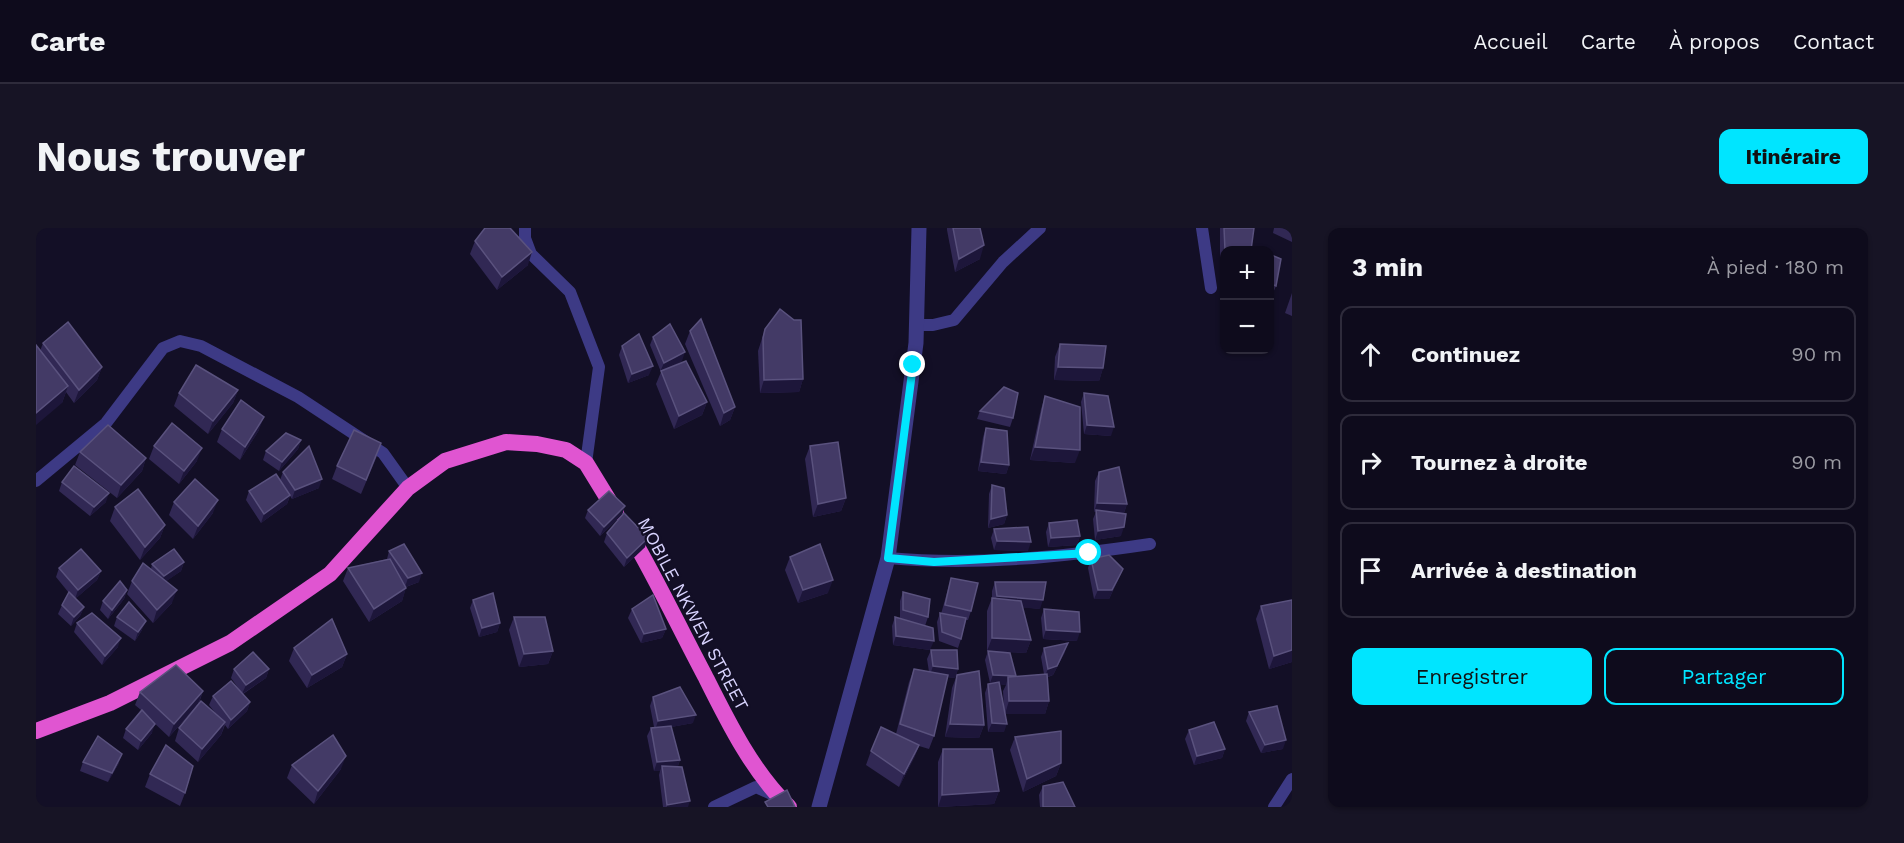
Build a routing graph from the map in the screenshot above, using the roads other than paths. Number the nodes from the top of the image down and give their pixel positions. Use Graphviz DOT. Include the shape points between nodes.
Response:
graph roads {
  1 [pos="525,228"];
  2 [pos="919,228"];
  3 [pos="1040,228"];
  4 [pos="1202,228"];
  5 [pos="1211,288"];
  6 [pos="917,325"];
  7 [pos="586,462"];
  8 [pos="36,481"];
  9 [pos="408,488"];
  10 [pos="1150,544"];
  11 [pos="888,558"];
  12 [pos="36,731"];
  13 [pos="1292,779"];
  14 [pos="784,802"];
  15 [pos="714,807"];
  16 [pos="819,807"];
  17 [pos="1274,807"];
  1 -- 7 [label="street" via="531,254 570,292 599,367"];
  2 -- 6 [label="street"];
  3 -- 6 [label="street" via="1004,262 954,320"];
  4 -- 5 [label="street"];
  6 -- 11 [label="street"];
  7 -- 9 [label="highway" via="566,450 506,442 445,461"];
  7 -- 14 [label="highway, MOBILE NKWEN STREET" via="649,567 734,735"];
  8 -- 9 [label="street" via="106,423 163,348 180,341 201,346 308,403 383,453"];
  9 -- 12 [label="highway" via="330,574 230,644 110,703"];
  10 -- 11 [label="street" via="1011,559 934,562"];
  11 -- 16 [label="street"];
  13 -- 17 [label="street"];
  14 -- 15 [label="street" via="756,788"];
}
